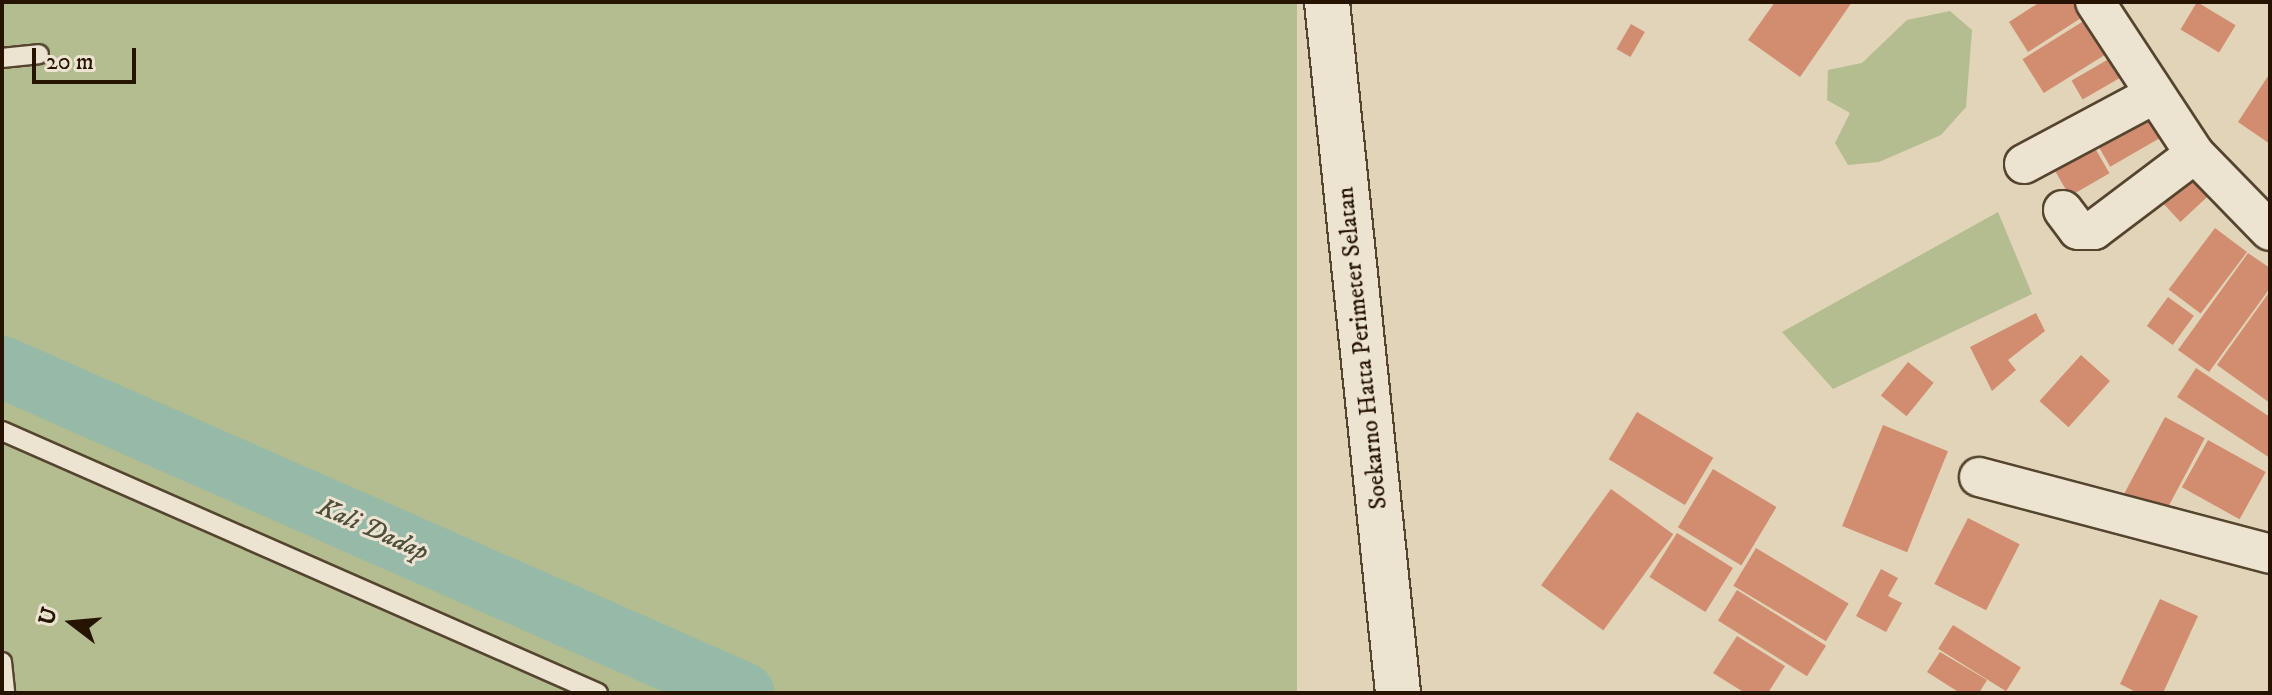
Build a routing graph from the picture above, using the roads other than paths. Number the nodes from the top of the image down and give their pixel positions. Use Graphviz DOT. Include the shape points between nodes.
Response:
graph roads {
  1 [pos="1327,2"];
  2 [pos="2095,2"];
  3 [pos="39,54"];
  4 [pos="2,58"];
  5 [pos="2153,95"];
  6 [pos="2195,154"];
  7 [pos="2024,164"];
  8 [pos="2063,210"];
  9 [pos="2270,231"];
  10 [pos="2,431"];
  11 [pos="1979,477"];
  12 [pos="2270,554"];
  13 [pos="2,662"];
  14 [pos="5,693"];
  15 [pos="598,693"];
  16 [pos="1398,693"];
  1 -- 16 [label="main road, Soekarno Hatta Perimeter Selatan"];
  2 -- 5 [label="street"];
  3 -- 4 [label="lane"];
  5 -- 6 [label="street"];
  5 -- 7 [label="street"];
  6 -- 8 [label="street" via="2094,230 2078,230"];
  6 -- 9 [label="street"];
  10 -- 15 [label="lane"];
  11 -- 12 [label="street"];
  13 -- 14 [label="lane"];
}
